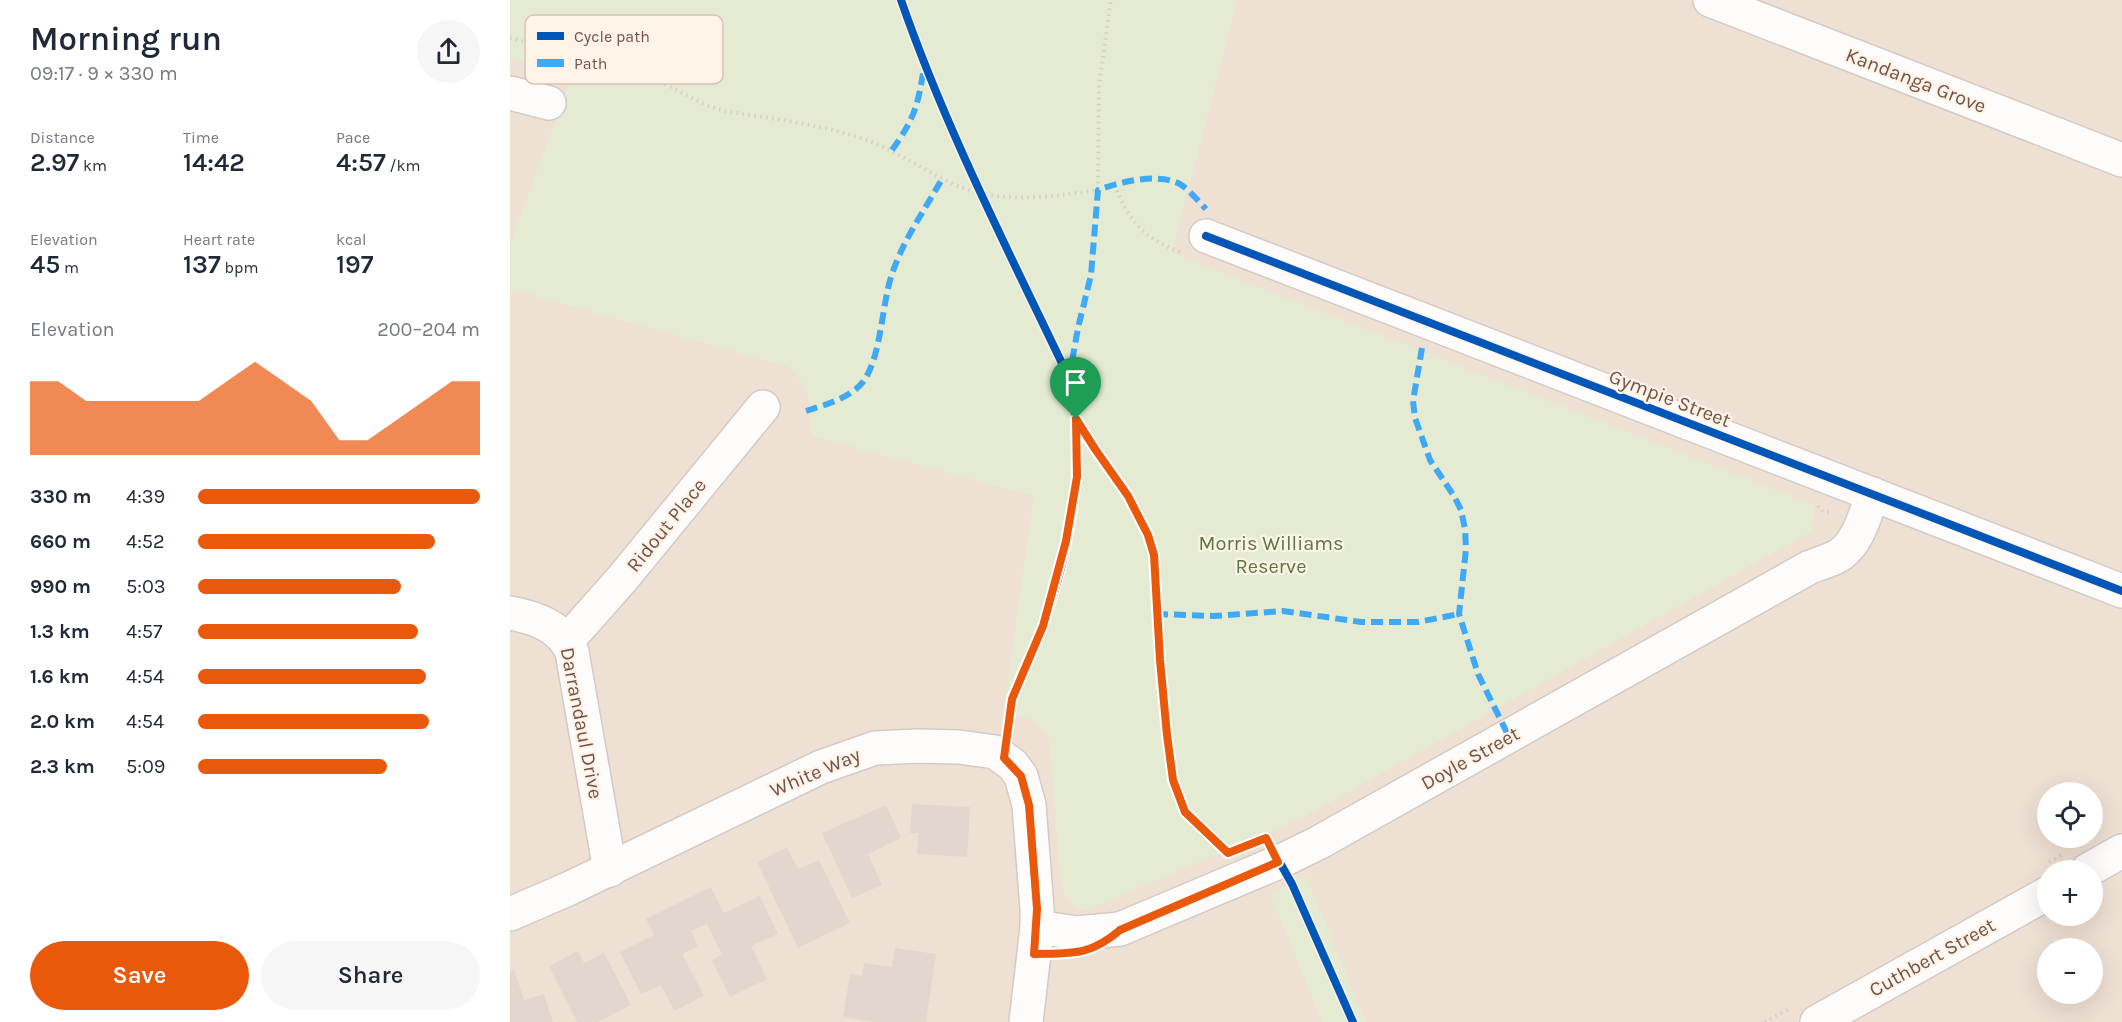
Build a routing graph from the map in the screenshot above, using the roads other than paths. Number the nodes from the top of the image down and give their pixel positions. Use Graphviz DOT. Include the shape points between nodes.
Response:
graph roads {
  1 [pos="1710,0"];
  2 [pos="510,93"];
  3 [pos="549,103"];
  4 [pos="2122,160"];
  5 [pos="1206,236"];
  6 [pos="763,407"];
  7 [pos="1864,490"];
  8 [pos="2122,591"];
  9 [pos="510,613"];
  10 [pos="567,641"];
  11 [pos="2122,851"];
  12 [pos="2103,862"];
  13 [pos="610,870"];
  14 [pos="2037,899"];
  15 [pos="510,914"];
  16 [pos="1035,940"];
  17 [pos="1026,1022"];
  18 [pos="1817,1022"];
  1 -- 4 [label="street, Kandanga Grove"];
  2 -- 3 [label="street"];
  5 -- 7 [label="street, Gympie Street"];
  6 -- 10 [label="street, Ridout Place"];
  7 -- 8 [label="street, Gympie Street"];
  7 -- 16 [label="street, Doyle Street" via="1851,546 1840,555 1810,567 1318,843 1120,930"];
  9 -- 10 [label="street, Darrandaul Drive" via="551,626"];
  10 -- 13 [label="street, Darrandaul Drive" via="577,677"];
  11 -- 12 [label="street"];
  13 -- 15 [label="street, White Way"];
  13 -- 16 [label="street, White Way" via="849,756 874,748 979,749 995,752 1013,765 1026,790"];
  14 -- 18 [label="street, Cuthbert Street"];
  16 -- 17 [label="street, White Way"];
}
